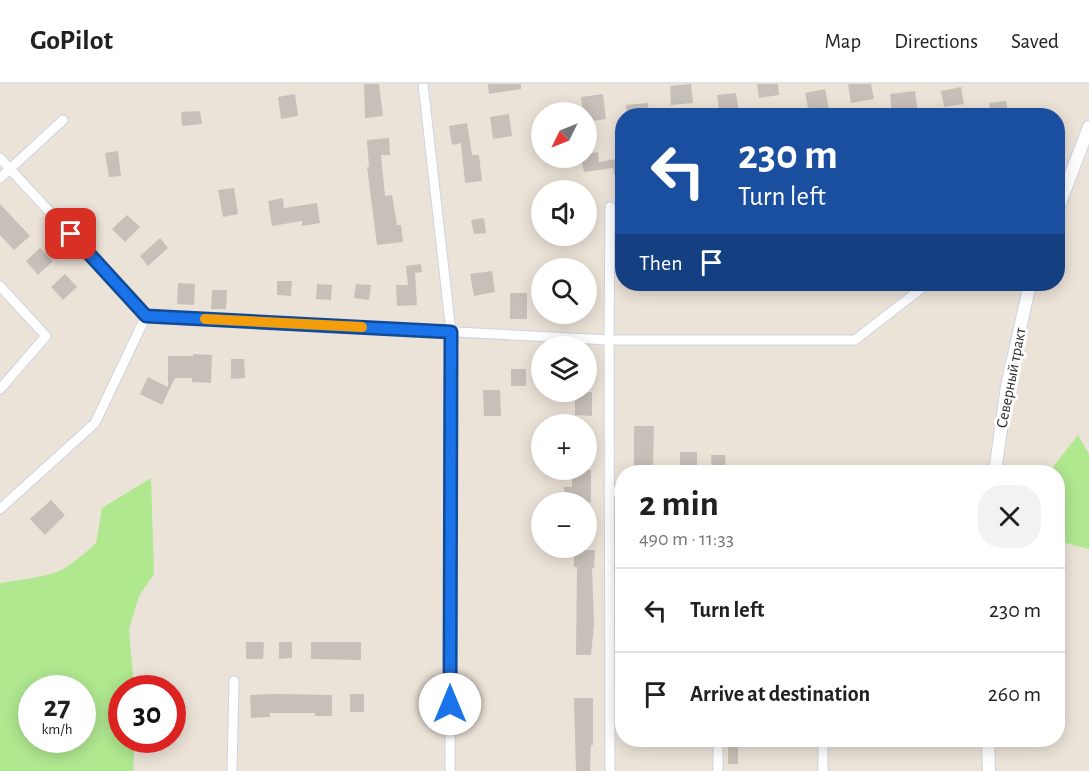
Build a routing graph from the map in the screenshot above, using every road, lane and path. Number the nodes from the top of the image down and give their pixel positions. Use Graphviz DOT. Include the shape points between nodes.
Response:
graph roads {
  1 [pos="423,84"];
  2 [pos="63,120"];
  3 [pos="1089,127"];
  4 [pos="0,158"];
  5 [pos="10,169"];
  6 [pos="0,178"];
  7 [pos="1065,190"];
  8 [pos="610,207"];
  9 [pos="0,286"];
  10 [pos="918,291"];
  11 [pos="1028,291"];
  12 [pos="146,316"];
  13 [pos="451,332"];
  14 [pos="609,340"];
  15 [pos="0,389"];
  16 [pos="996,465"];
  17 [pos="609,492"];
  18 [pos="615,492"];
  19 [pos="0,509"];
  20 [pos="234,681"];
  21 [pos="718,747"];
  22 [pos="823,747"];
  23 [pos="988,747"];
  24 [pos="232,771"];
  25 [pos="450,771"];
  26 [pos="610,771"];
  27 [pos="718,771"];
  28 [pos="823,771"];
  29 [pos="989,771"];
  1 -- 13 [label="street"];
  2 -- 5 [label="street"];
  3 -- 7 [label="main road"];
  4 -- 5 [label="street"];
  5 -- 6 [label="street"];
  5 -- 12 [label="street"];
  8 -- 14 [label="street"];
  9 -- 15 [label="street" via="46,336"];
  10 -- 14 [label="street" via="855,340"];
  11 -- 16 [label="main road, Северный тракт" via="1007,386"];
  12 -- 13 [label="street"];
  12 -- 19 [label="street" via="95,423"];
  13 -- 14 [label="street"];
  13 -- 25 [label="street"];
  14 -- 17 [label="street"];
  17 -- 18 [label="street"];
  17 -- 26 [label="street"];
  20 -- 24 [label="street"];
  21 -- 27 [label="street"];
  22 -- 28 [label="street"];
  23 -- 29 [label="main road"];
}
